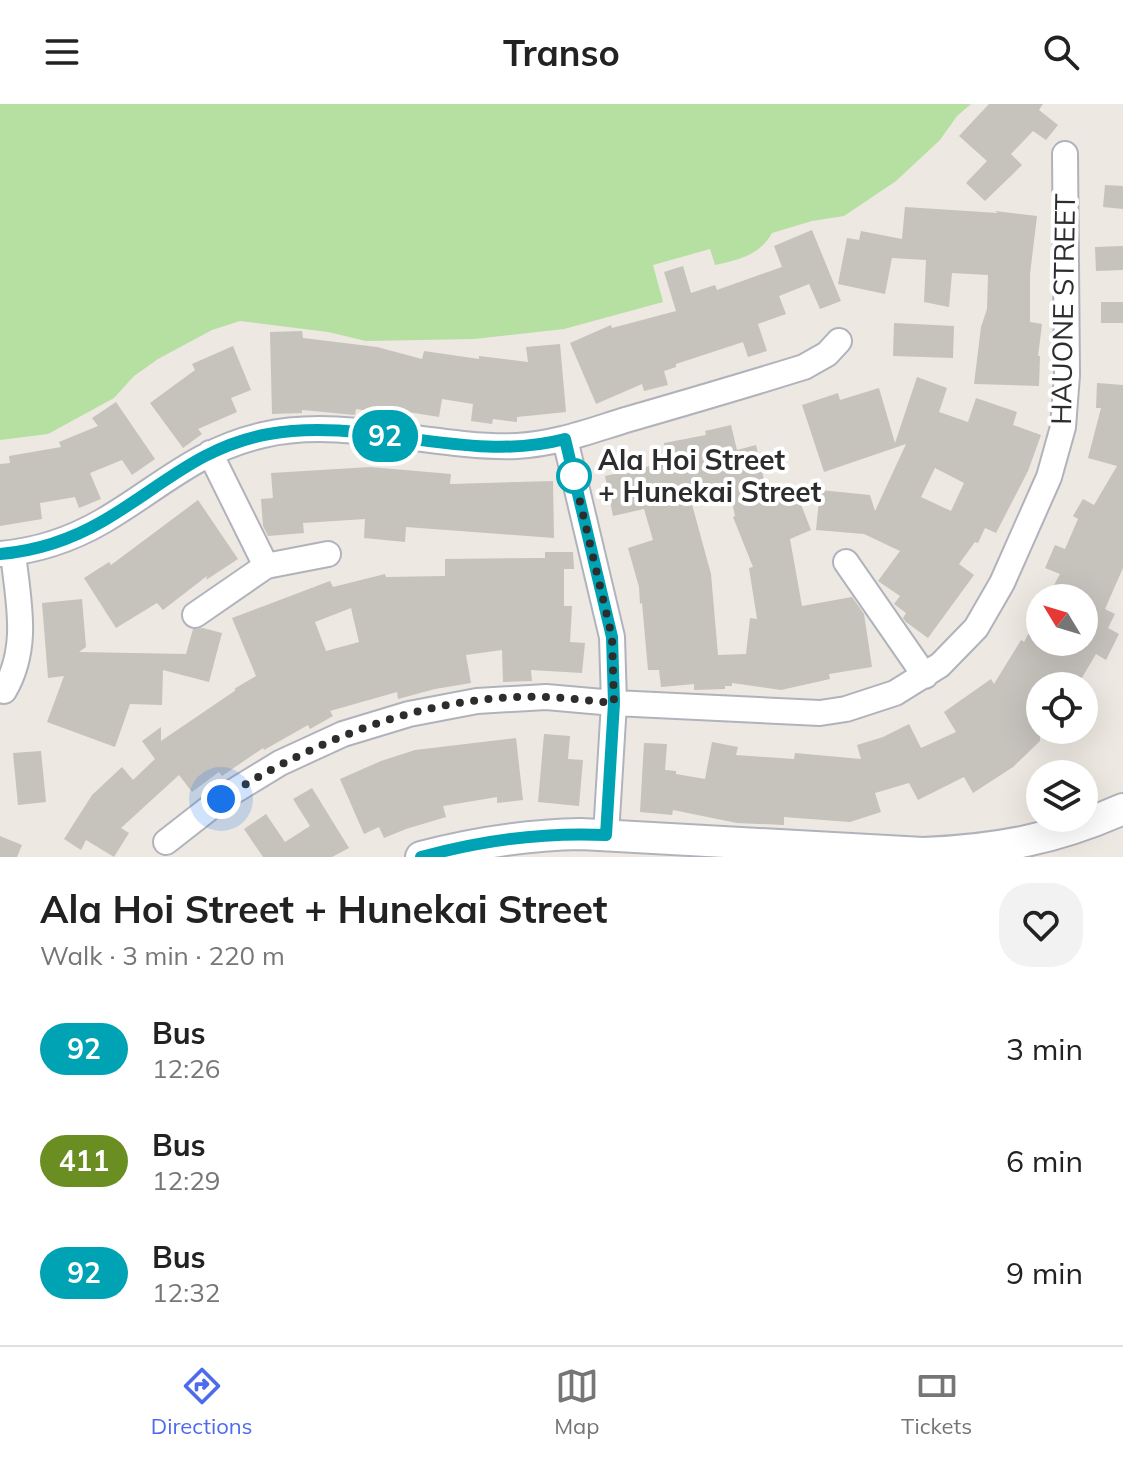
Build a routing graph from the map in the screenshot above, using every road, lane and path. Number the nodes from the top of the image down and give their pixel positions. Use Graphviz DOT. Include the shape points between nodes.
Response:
graph roads {
  1 [pos="1065,154"];
  2 [pos="839,341"];
  3 [pos="565,439"];
  4 [pos="210,453"];
  5 [pos="7,554"];
  6 [pos="328,554"];
  7 [pos="846,562"];
  8 [pos="266,566"];
  9 [pos="195,615"];
  10 [pos="925,676"];
  11 [pos="4,691"];
  12 [pos="614,703"];
  13 [pos="1123,809"];
  14 [pos="606,835"];
  15 [pos="166,842"];
  16 [pos="421,857"];
  1 -- 10 [label="street, HAUONE STREET" via="1066,402 1057,452 990,607 959,648"];
  2 -- 3 [label="street" via="804,367"];
  3 -- 4 [label="street" via="487,446 296,430 241,440"];
  3 -- 12 [label="street" via="612,637"];
  4 -- 5 [label="street" via="91,527 55,543"];
  4 -- 8 [label="street"];
  5 -- 11 [label="street" via="22,636 15,671"];
  6 -- 8 [label="street"];
  7 -- 10 [label="street"];
  8 -- 9 [label="street"];
  10 -- 12 [label="street, HAUONE STREET" via="871,703 820,713"];
  12 -- 14 [label="street"];
  12 -- 15 [label="street, HAUONE STREET" via="546,697 491,700 343,734 280,763 221,799"];
  13 -- 14 [label="street" via="1075,829 975,851 923,853"];
  14 -- 16 [label="street" via="526,835"];
}
